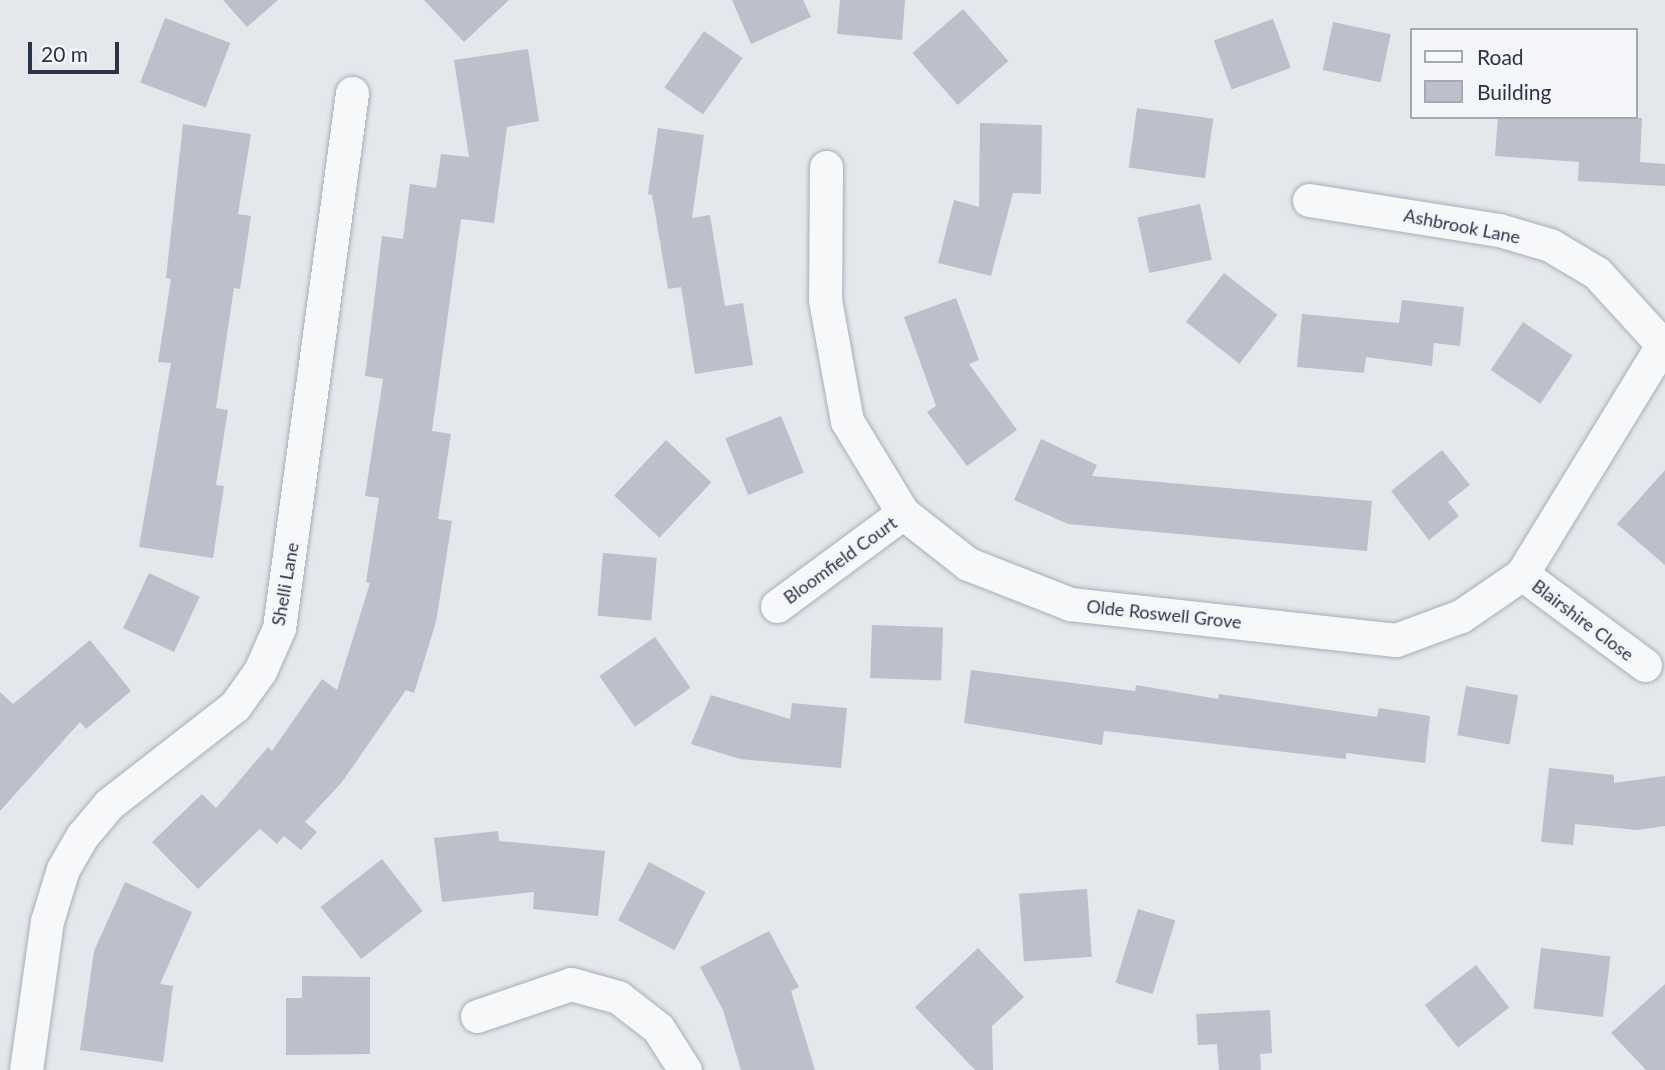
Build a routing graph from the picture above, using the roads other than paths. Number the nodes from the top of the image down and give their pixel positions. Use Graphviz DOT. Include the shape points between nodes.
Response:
graph roads {
  1 [pos="352,93"];
  2 [pos="826,167"];
  3 [pos="1309,200"];
  4 [pos="1663,342"];
  5 [pos="903,513"];
  6 [pos="1522,574"];
  7 [pos="777,606"];
  8 [pos="1645,665"];
  9 [pos="477,1016"];
  10 [pos="26,1070"];
  11 [pos="685,1070"];
  1 -- 10 [label="street, Shelli Lane" via="279,628 260,671 235,706 109,804 63,869 47,921"];
  2 -- 5 [label="street, Olde Roswell Grove" via="825,300 847,421"];
  3 -- 4 [label="street, Ashbrook Lane" via="1499,230 1550,245 1597,273"];
  4 -- 6 [label="street, Olde Roswell Grove"];
  5 -- 6 [label="street, Olde Roswell Grove" via="968,564 1070,604 1396,640 1461,616"];
  5 -- 7 [label="street, Bloomfield Court"];
  6 -- 8 [label="street, Blairshire Close"];
  9 -- 11 [label="street" via="571,984 618,997 658,1028"];
}
